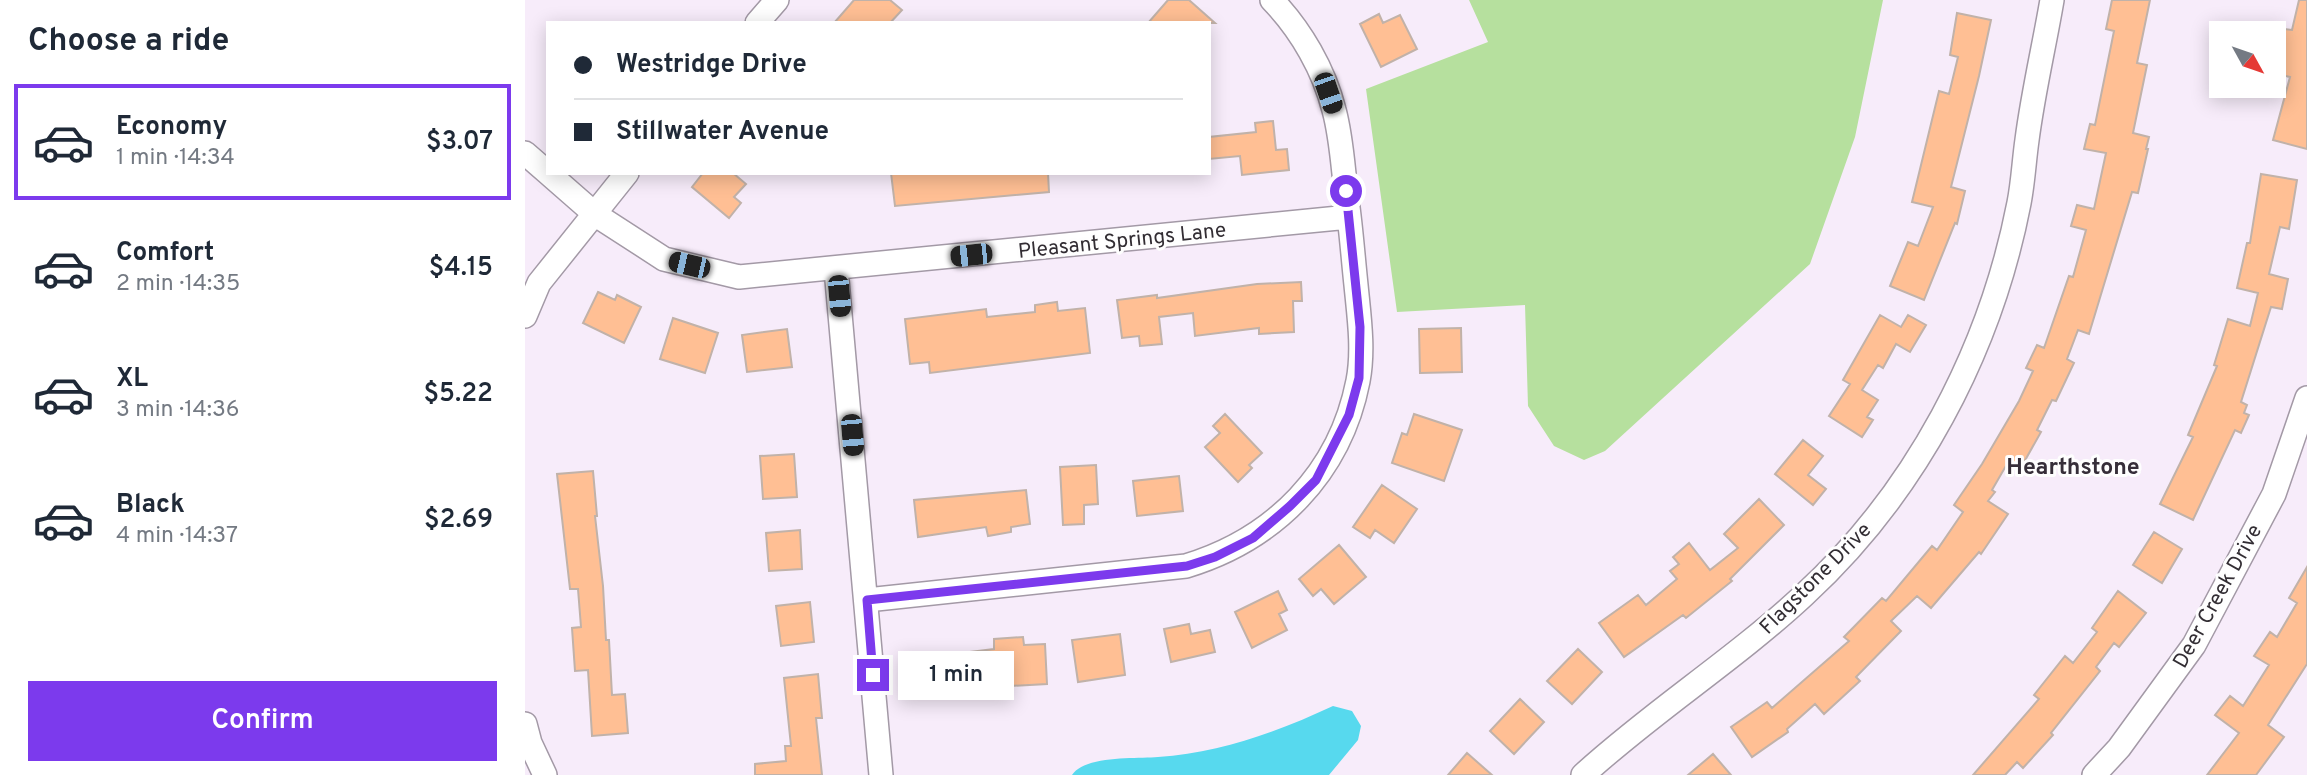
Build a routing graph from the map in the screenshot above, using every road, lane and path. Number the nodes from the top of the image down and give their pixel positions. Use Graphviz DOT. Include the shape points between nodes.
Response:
graph roads {
  1 [pos="777,0"];
  2 [pos="1272,0"];
  3 [pos="2052,0"];
  4 [pos="759,21"];
  5 [pos="525,153"];
  6 [pos="546,171"];
  7 [pos="550,175"];
  8 [pos="626,175"];
  9 [pos="596,215"];
  10 [pos="1349,218"];
  11 [pos="837,269"];
  12 [pos="525,316"];
  13 [pos="2307,397"];
  14 [pos="867,600"];
  15 [pos="525,724"];
  16 [pos="545,775"];
  17 [pos="881,775"];
  18 [pos="1583,775"];
  19 [pos="2094,775"];
  1 -- 4 [label="street"];
  2 -- 10 [label="street" via="1302,38 1322,74 1335,111"];
  3 -- 18 [label="street, Flagstone Drive" via="2019,203 1997,288 1975,349 1923,451 1867,530 1805,595"];
  5 -- 6 [label="street, Pleasant Springs Lane"];
  7 -- 9 [label="street, Pleasant Springs Lane"];
  8 -- 9 [label="street"];
  9 -- 11 [label="street, Pleasant Springs Lane" via="664,259 739,277"];
  9 -- 12 [label="street" via="539,283"];
  10 -- 11 [label="street, Pleasant Springs Lane"];
  10 -- 14 [label="street" via="1360,327 1359,378 1349,415 1316,480 1253,538 1187,566"];
  11 -- 14 [label="street"];
  13 -- 19 [label="street, Deer Creek Drive" via="2274,494 2194,646"];
  14 -- 17 [label="street"];
  15 -- 16 [label="street"];
}
